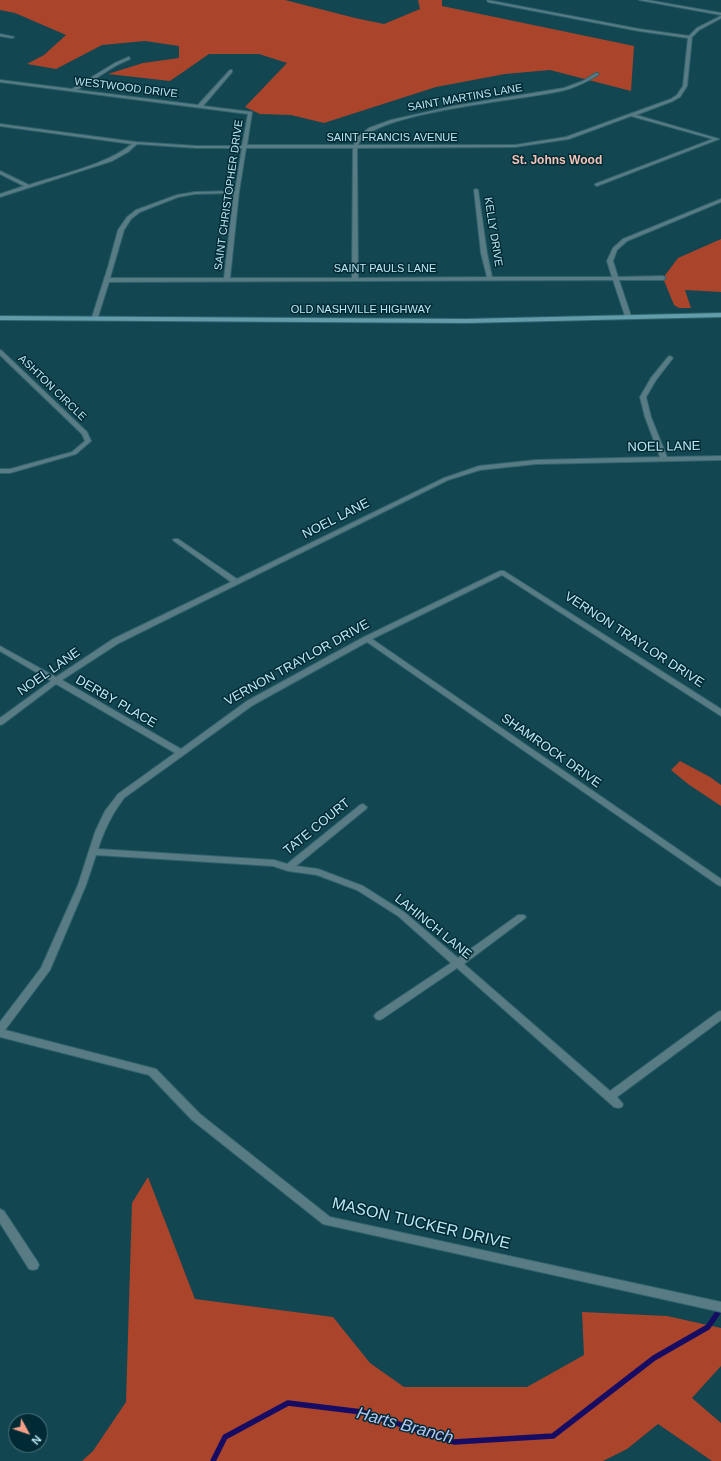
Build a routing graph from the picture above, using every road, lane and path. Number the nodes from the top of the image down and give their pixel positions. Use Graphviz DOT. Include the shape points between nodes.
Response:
graph roads {
  1 [pos="641,0"];
  2 [pos="488,1"];
  3 [pos="721,16"];
  4 [pos="0,35"];
  5 [pos="12,37"];
  6 [pos="690,37"];
  7 [pos="129,58"];
  8 [pos="231,71"];
  9 [pos="597,74"];
  10 [pos="0,81"];
  11 [pos="73,90"];
  12 [pos="199,107"];
  13 [pos="250,113"];
  14 [pos="632,115"];
  15 [pos="0,125"];
  16 [pos="719,139"];
  17 [pos="136,143"];
  18 [pos="356,147"];
  19 [pos="246,148"];
  20 [pos="0,172"];
  21 [pos="596,185"];
  22 [pos="29,187"];
  23 [pos="476,190"];
  24 [pos="237,192"];
  25 [pos="0,196"];
  26 [pos="721,200"];
  27 [pos="490,278"];
  28 [pos="616,278"];
  29 [pos="663,278"];
  30 [pos="227,279"];
  31 [pos="355,279"];
  32 [pos="108,280"];
  33 [pos="721,315"];
  34 [pos="628,316"];
  35 [pos="95,317"];
  36 [pos="0,318"];
  37 [pos="0,352"];
  38 [pos="670,358"];
  39 [pos="721,458"];
  40 [pos="664,459"];
  41 [pos="0,471"];
  42 [pos="176,540"];
  43 [pos="236,582"];
  44 [pos="367,639"];
  45 [pos="0,648"];
  46 [pos="55,681"];
  47 [pos="721,713"];
  48 [pos="0,722"];
  49 [pos="180,752"];
  50 [pos="363,807"];
  51 [pos="93,852"];
  52 [pos="288,868"];
  53 [pos="721,883"];
  54 [pos="521,917"];
  55 [pos="458,963"];
  56 [pos="721,1015"];
  57 [pos="379,1016"];
  58 [pos="0,1029"];
  59 [pos="0,1033"];
  60 [pos="610,1097"];
  61 [pos="618,1104"];
  62 [pos="0,1214"];
  63 [pos="33,1265"];
  64 [pos="721,1307"];
  1 -- 3 [label="street"];
  2 -- 6 [label="street" via="639,30"];
  3 -- 6 [label="street" via="698,29"];
  4 -- 5 [label="street"];
  6 -- 14 [label="street, SAINT FRANCIS AVENUE" via="683,91 672,100"];
  7 -- 11 [label="street"];
  8 -- 12 [label="street"];
  9 -- 18 [label="street, SAINT MARTINS LANE" via="584,82 553,92 435,110 402,118 367,132 358,139"];
  10 -- 11 [label="street, WESTWOOD DRIVE"];
  11 -- 12 [label="street, WESTWOOD DRIVE"];
  12 -- 13 [label="street, WESTWOOD DRIVE"];
  13 -- 19 [label="street, SAINT CHRISTOPHER DRIVE"];
  14 -- 16 [label="street"];
  14 -- 18 [label="street, SAINT FRANCIS AVENUE" via="567,138 529,144"];
  15 -- 17 [label="street, SAINT FRANCIS AVENUE"];
  16 -- 21 [label="street"];
  17 -- 19 [label="street, SAINT FRANCIS AVENUE"];
  17 -- 22 [label="street" via="110,160"];
  18 -- 19 [label="street, SAINT FRANCIS AVENUE"];
  18 -- 31 [label="street"];
  19 -- 24 [label="street, SAINT CHRISTOPHER DRIVE"];
  20 -- 22 [label="street"];
  22 -- 25 [label="street"];
  23 -- 27 [label="street, KELLY DRIVE"];
  24 -- 30 [label="street, SAINT CHRISTOPHER DRIVE"];
  24 -- 32 [label="street" via="177,196 138,211 129,218 121,230"];
  26 -- 28 [label="street" via="625,240 615,249 610,261"];
  27 -- 28 [label="street, SAINT PAULS LANE"];
  27 -- 31 [label="street, SAINT PAULS LANE"];
  28 -- 29 [label="street, SAINT PAULS LANE"];
  28 -- 34 [label="street"];
  30 -- 31 [label="street, SAINT PAULS LANE"];
  30 -- 32 [label="street, SAINT PAULS LANE"];
  32 -- 35 [label="street"];
  33 -- 34 [label="main road, OLD NASHVILLE HIGHWAY"];
  34 -- 35 [label="main road, OLD NASHVILLE HIGHWAY" via="466,321"];
  35 -- 36 [label="main road, OLD NASHVILLE HIGHWAY"];
  37 -- 41 [label="street, ASHTON CIRCLE" via="85,433 88,441 74,452 10,471"];
  38 -- 40 [label="street" via="644,397 648,417"];
  39 -- 40 [label="street, NOEL LANE"];
  40 -- 43 [label="street, NOEL LANE" via="536,462 478,468 446,479 403,499"];
  42 -- 43 [label="street"];
  43 -- 46 [label="street, NOEL LANE" via="116,641"];
  44 -- 47 [label="street, VERNON TRAYLOR DRIVE" via="502,572"];
  44 -- 49 [label="street, VERNON TRAYLOR DRIVE" via="250,703"];
  44 -- 53 [label="street, SHAMROCK DRIVE"];
  45 -- 46 [label="street, DERBY PLACE"];
  46 -- 48 [label="street, NOEL LANE"];
  46 -- 49 [label="street, DERBY PLACE"];
  49 -- 51 [label="street, VERNON TRAYLOR DRIVE" via="121,796 108,813"];
  50 -- 52 [label="street, TATE COURT"];
  51 -- 52 [label="street, LAHINCH LANE" via="274,863"];
  51 -- 58 [label="street, VERNON TRAYLOR DRIVE" via="82,885 45,970"];
  52 -- 55 [label="street, LAHINCH LANE" via="318,872 360,888 401,914"];
  54 -- 55 [label="street"];
  55 -- 57 [label="street"];
  55 -- 60 [label="street, LAHINCH LANE"];
  56 -- 60 [label="street"];
  59 -- 64 [label="street, MASON TUCKER DRIVE" via="152,1072 196,1117 327,1221"];
  60 -- 61 [label="street, LAHINCH LANE"];
  62 -- 63 [label="street"];
}
